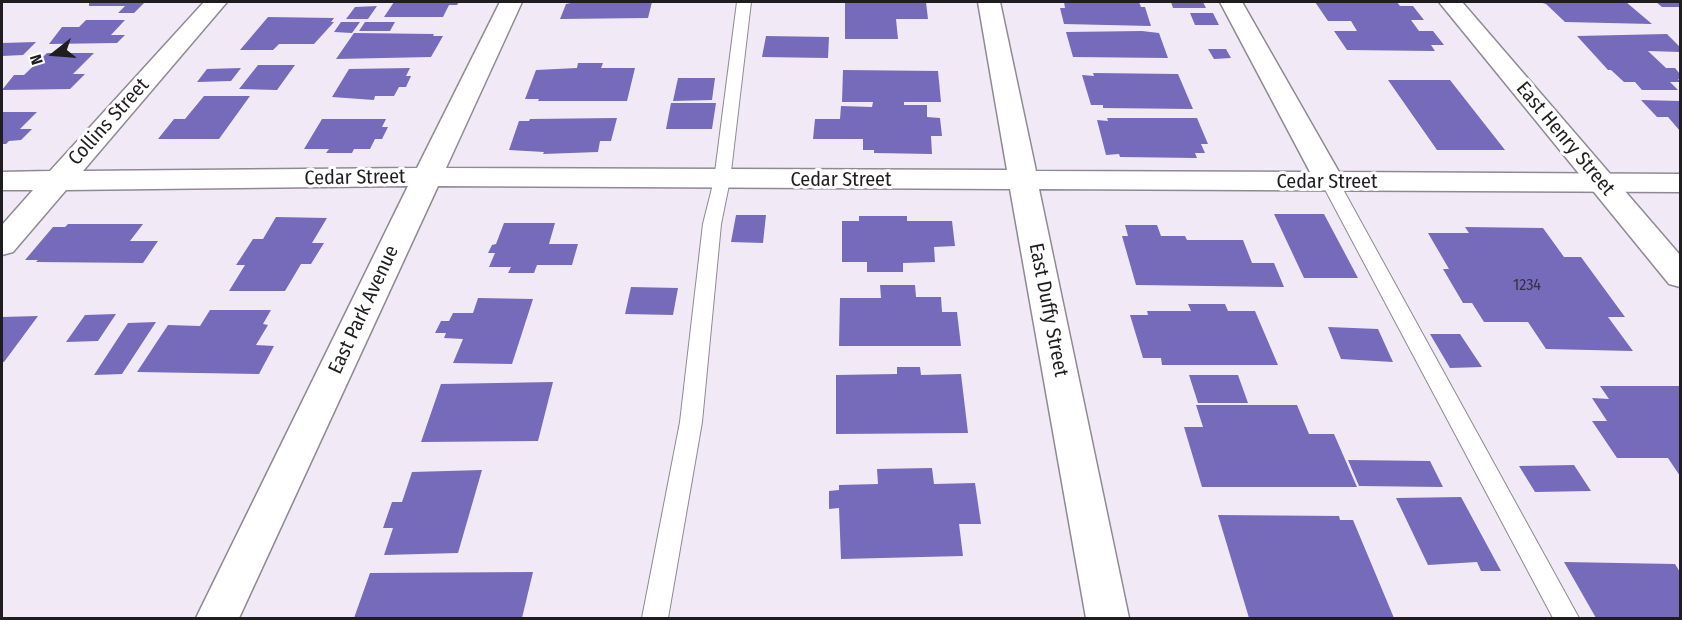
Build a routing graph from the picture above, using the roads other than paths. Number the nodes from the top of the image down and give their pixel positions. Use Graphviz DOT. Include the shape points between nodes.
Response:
graph roads {
  1 [pos="216,2"];
  2 [pos="511,2"];
  3 [pos="744,2"];
  4 [pos="989,2"];
  5 [pos="1231,2"];
  6 [pos="1450,2"];
  7 [pos="427,177"];
  8 [pos="722,180"];
  9 [pos="1024,180"];
  10 [pos="2,181"];
  11 [pos="56,182"];
  12 [pos="1330,182"];
  13 [pos="1601,183"];
  14 [pos="1680,183"];
  15 [pos="2,244"];
  16 [pos="1680,276"];
  17 [pos="217,618"];
  18 [pos="655,618"];
  19 [pos="1107,618"];
  20 [pos="1566,618"];
  1 -- 11 [label="street, Collins Street"];
  2 -- 7 [label="street, East Park Avenue"];
  3 -- 8 [label="lane"];
  4 -- 9 [label="street, East Duffy Street"];
  5 -- 12 [label="street"];
  6 -- 13 [label="street, East Henry Street"];
  7 -- 8 [label="street, Cedar Street"];
  7 -- 11 [label="street, Cedar Street"];
  7 -- 17 [label="street, East Park Avenue"];
  8 -- 9 [label="street, Cedar Street"];
  8 -- 18 [label="lane" via="712,224 691,422"];
  9 -- 12 [label="street, Cedar Street"];
  9 -- 19 [label="street, East Duffy Street"];
  10 -- 11 [label="street, Cedar Street"];
  11 -- 15 [label="street, Collins Street"];
  12 -- 13 [label="street, Cedar Street"];
  12 -- 20 [label="lane"];
  13 -- 14 [label="street, Cedar Street"];
  13 -- 16 [label="street, East Henry Street"];
}
